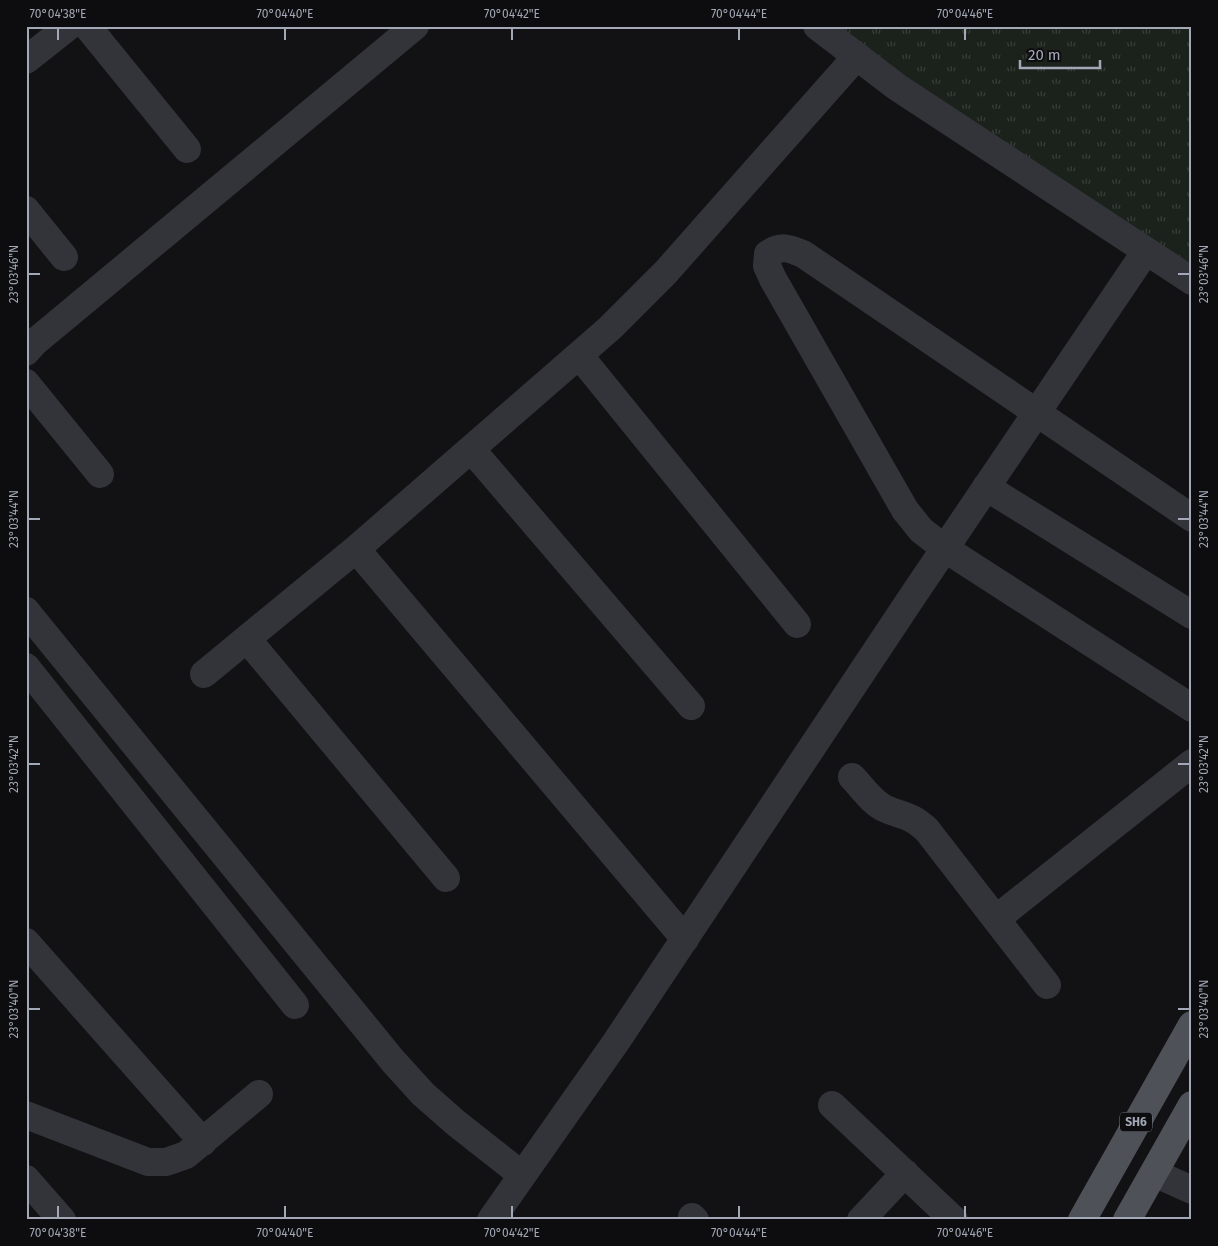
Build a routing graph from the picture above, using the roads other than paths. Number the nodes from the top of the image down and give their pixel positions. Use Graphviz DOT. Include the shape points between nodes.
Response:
graph roads {
  1 [pos="69,26"];
  2 [pos="87,26"];
  3 [pos="415,26"];
  4 [pos="817,26"];
  5 [pos="857,56"];
  6 [pos="26,60"];
  7 [pos="187,149"];
  8 [pos="26,210"];
  9 [pos="1146,251"];
  10 [pos="64,257"];
  11 [pos="1192,281"];
  12 [pos="26,352"];
  13 [pos="579,355"];
  14 [pos="26,383"];
  15 [pos="1036,412"];
  16 [pos="471,449"];
  17 [pos="100,474"];
  18 [pos="986,487"];
  19 [pos="1192,518"];
  20 [pos="944,548"];
  21 [pos="356,549"];
  22 [pos="26,611"];
  23 [pos="1192,615"];
  24 [pos="796,624"];
  25 [pos="247,638"];
  26 [pos="26,667"];
  27 [pos="204,674"];
  28 [pos="691,706"];
  29 [pos="1192,708"];
  30 [pos="1192,763"];
  31 [pos="852,776"];
  32 [pos="446,878"];
  33 [pos="996,919"];
  34 [pos="685,939"];
  35 [pos="26,942"];
  36 [pos="1047,985"];
  37 [pos="295,1006"];
  38 [pos="1192,1025"];
  39 [pos="260,1094"];
  40 [pos="832,1105"];
  41 [pos="1192,1105"];
  42 [pos="26,1115"];
  43 [pos="203,1142"];
  44 [pos="905,1173"];
  45 [pos="1154,1173"];
  46 [pos="522,1175"];
  47 [pos="26,1179"];
  48 [pos="1192,1190"];
  49 [pos="62,1220"];
  50 [pos="491,1220"];
  51 [pos="861,1220"];
  52 [pos="954,1220"];
  53 [pos="1082,1220"];
  54 [pos="1127,1220"];
  1 -- 6 [label="street"];
  2 -- 7 [label="street"];
  3 -- 12 [label="street"];
  4 -- 5 [label="street"];
  5 -- 9 [label="street" via="897,87"];
  5 -- 13 [label="street" via="666,272"];
  8 -- 10 [label="street"];
  9 -- 11 [label="street"];
  9 -- 15 [label="street"];
  13 -- 16 [label="street"];
  13 -- 24 [label="street"];
  14 -- 17 [label="street"];
  15 -- 18 [label="street"];
  15 -- 19 [label="street"];
  15 -- 20 [label="street" via="803,254 789,247 768,254 767,266 773,279 905,510 921,530"];
  16 -- 21 [label="street"];
  16 -- 28 [label="street"];
  18 -- 20 [label="street"];
  18 -- 23 [label="street"];
  20 -- 29 [label="street"];
  20 -- 34 [label="street"];
  21 -- 25 [label="street"];
  21 -- 34 [label="street"];
  22 -- 46 [label="street" via="393,1062 456,1123"];
  25 -- 27 [label="street"];
  25 -- 32 [label="street"];
  26 -- 37 [label="street"];
  30 -- 33 [label="street"];
  31 -- 33 [label="street" via="878,804 908,816 927,830"];
  33 -- 36 [label="street"];
  34 -- 46 [label="street"];
  35 -- 43 [label="street"];
  38 -- 53 [label="main road, SH6"];
  39 -- 43 [label="street"];
  40 -- 44 [label="street"];
  41 -- 45 [label="main road"];
  42 -- 43 [label="street" via="148,1162 166,1162 186,1155"];
  44 -- 51 [label="street"];
  44 -- 52 [label="street"];
  45 -- 48 [label="street"];
  45 -- 54 [label="main road"];
  46 -- 50 [label="street"];
  47 -- 49 [label="street"];
}
